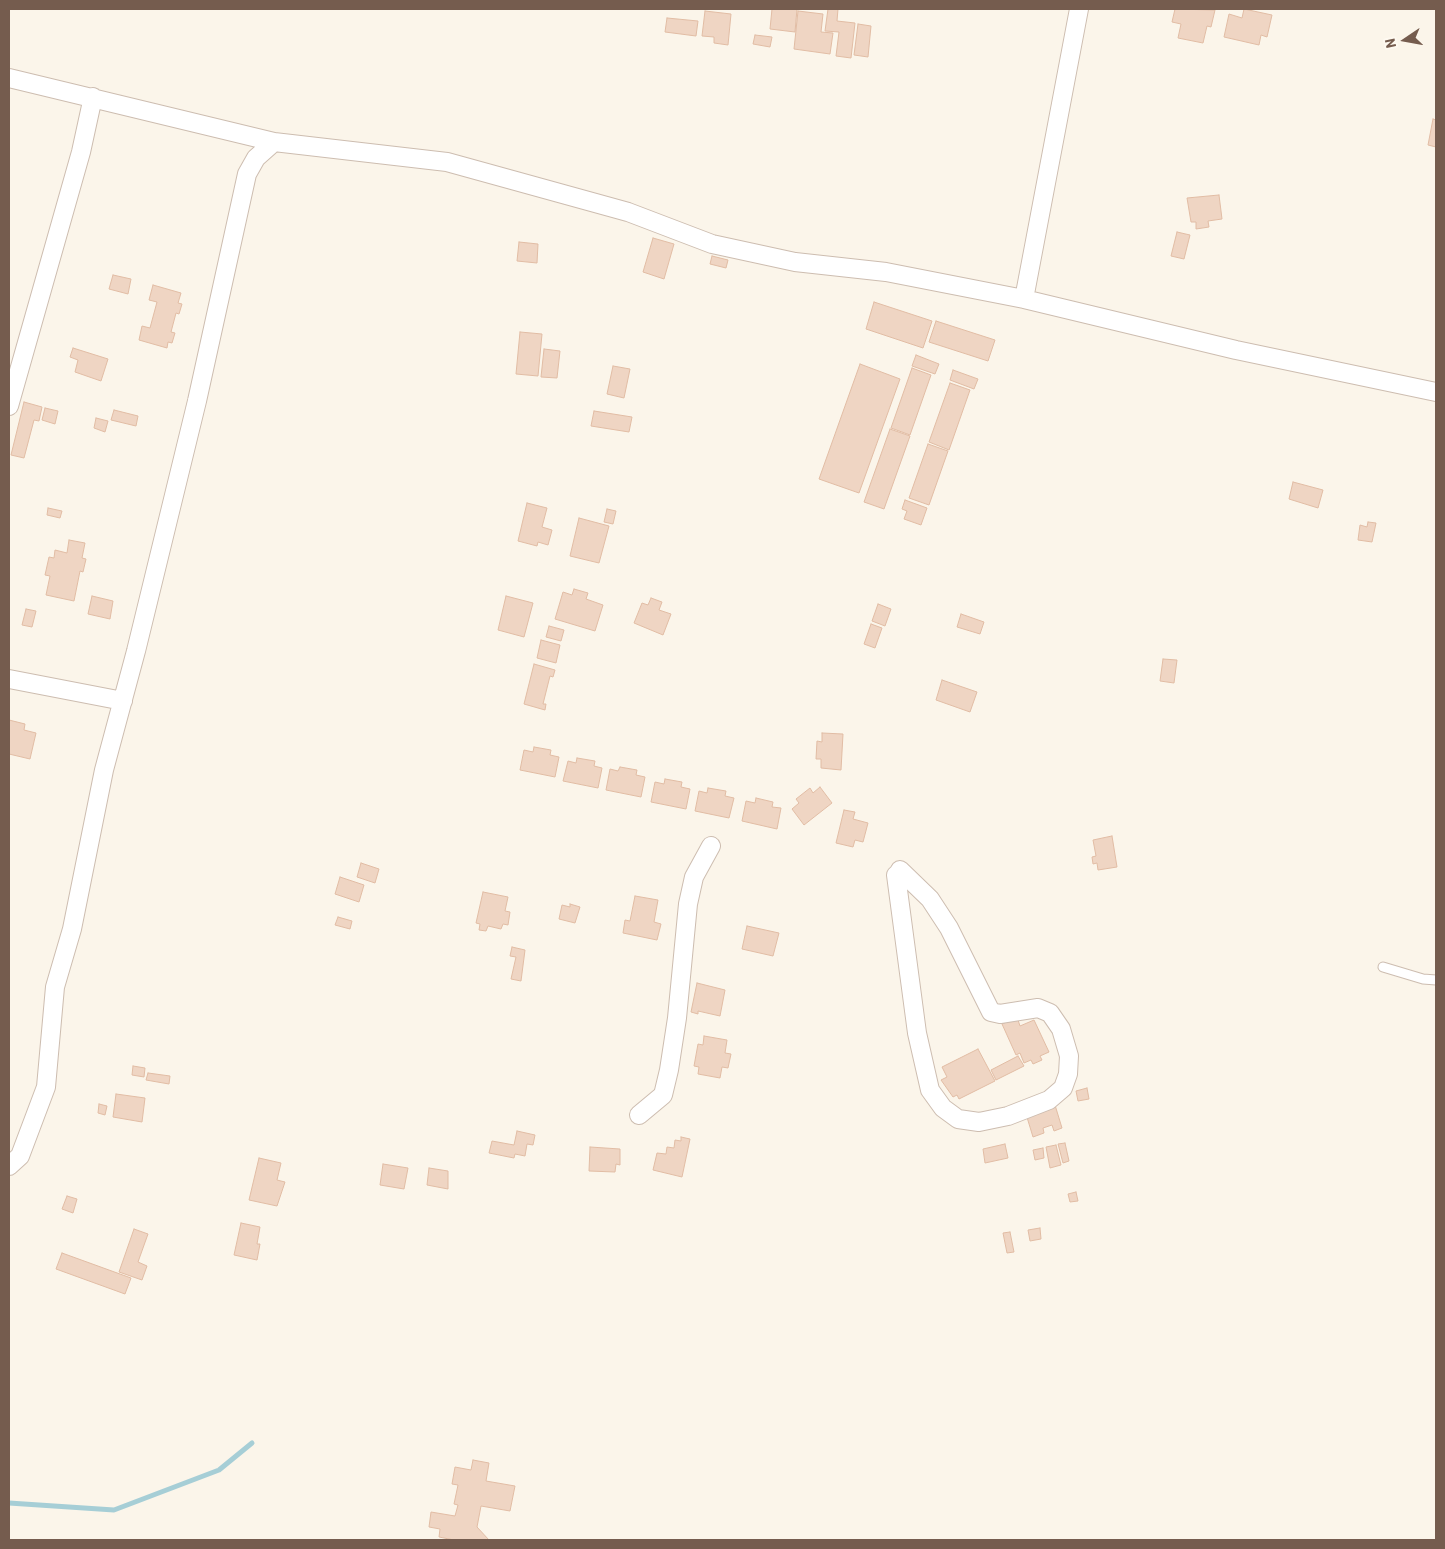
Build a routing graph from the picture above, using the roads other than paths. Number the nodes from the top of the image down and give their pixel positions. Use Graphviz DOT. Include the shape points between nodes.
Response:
graph roads {
  1 [pos="1079,9"];
  2 [pos="9,78"];
  3 [pos="93,97"];
  4 [pos="274,142"];
  5 [pos="1024,298"];
  6 [pos="1436,392"];
  7 [pos="9,406"];
  8 [pos="9,679"];
  9 [pos="123,701"];
  10 [pos="711,846"];
  11 [pos="898,872"];
  12 [pos="1383,967"];
  13 [pos="1436,980"];
  14 [pos="639,1115"];
  15 [pos="9,1166"];
  1 -- 5 [label="street"];
  2 -- 3 [label="street"];
  3 -- 4 [label="street"];
  3 -- 7 [label="street" via="81,152"];
  4 -- 5 [label="street" via="447,162 628,212 712,244 795,262 886,272"];
  4 -- 9 [label="street" via="256,158 247,174 197,401"];
  5 -- 6 [label="street" via="1236,350"];
  8 -- 9 [label="street"];
  9 -- 15 [label="street" via="104,770 72,929 55,986 46,1087 20,1156"];
  10 -- 14 [label="street" via="694,877 688,904 677,1018 663,1095"];
  11 -- 11 [label="street" via="916,1033 930,1090 943,1108 958,1119 979,1122 1008,1116 1049,1100 1062,1088 1068,1074 1069,1056 1061,1029 1050,1013 1038,1008 1000,1014 991,1012 949,928 930,899"];
  12 -- 13 [label="lane"];
}
